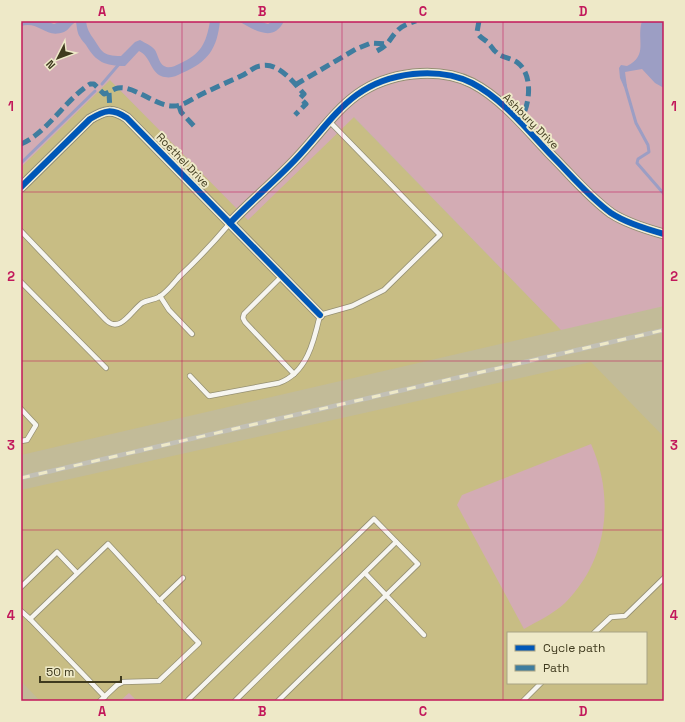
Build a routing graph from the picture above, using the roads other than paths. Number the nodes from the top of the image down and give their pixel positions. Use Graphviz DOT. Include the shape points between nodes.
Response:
graph roads {
  1 [pos="330,121"];
  2 [pos="21,187"];
  3 [pos="230,223"];
  4 [pos="21,232"];
  5 [pos="664,234"];
  6 [pos="282,276"];
  7 [pos="21,282"];
  8 [pos="160,296"];
  9 [pos="320,315"];
  10 [pos="192,334"];
  11 [pos="106,368"];
  12 [pos="294,374"];
  13 [pos="190,376"];
  14 [pos="21,409"];
  15 [pos="21,441"];
  16 [pos="396,542"];
  17 [pos="77,573"];
  18 [pos="365,573"];
  19 [pos="183,578"];
  20 [pos="664,578"];
  21 [pos="21,587"];
  22 [pos="386,595"];
  23 [pos="159,601"];
  24 [pos="21,611"];
  25 [pos="30,619"];
  26 [pos="595,632"];
  27 [pos="424,635"];
  28 [pos="541,684"];
  29 [pos="105,697"];
  30 [pos="100,701"];
  31 [pos="189,701"];
  32 [pos="235,701"];
  33 [pos="278,701"];
  34 [pos="523,701"];
  1 -- 3 [label="street, Ashbury Drive" via="295,160"];
  1 -- 5 [label="street, Ashbury Drive" via="340,108 358,93 383,80 421,73 458,77 489,93 612,213 636,225"];
  1 -- 9 [label="lane" via="440,234 384,290 352,306"];
  2 -- 3 [label="street, Roethel Drive" via="90,119 110,110 127,118"];
  3 -- 6 [label="street, Roethel Drive"];
  3 -- 8 [label="lane" via="207,250"];
  4 -- 8 [label="lane" via="109,323 119,324 142,303"];
  6 -- 9 [label="street, Roethel Drive"];
  6 -- 12 [label="lane" via="243,318"];
  7 -- 11 [label="lane"];
  8 -- 10 [label="lane" via="168,310"];
  9 -- 12 [label="lane" via="312,346"];
  12 -- 13 [label="lane" via="279,383 209,396"];
  14 -- 15 [label="lane" via="36,425 27,440"];
  16 -- 18 [label="lane"];
  16 -- 22 [label="lane" via="418,564"];
  16 -- 31 [label="lane" via="374,519"];
  17 -- 21 [label="lane" via="57,552"];
  17 -- 23 [label="lane" via="108,544"];
  17 -- 25 [label="lane"];
  18 -- 22 [label="lane"];
  18 -- 32 [label="lane"];
  19 -- 23 [label="lane"];
  20 -- 26 [label="lane" via="625,616 611,616"];
  22 -- 27 [label="lane"];
  22 -- 33 [label="lane"];
  23 -- 29 [label="lane" via="199,643 159,681 123,682"];
  24 -- 25 [label="lane"];
  25 -- 29 [label="lane"];
  28 -- 34 [label="lane"];
  29 -- 30 [label="lane"];
}
